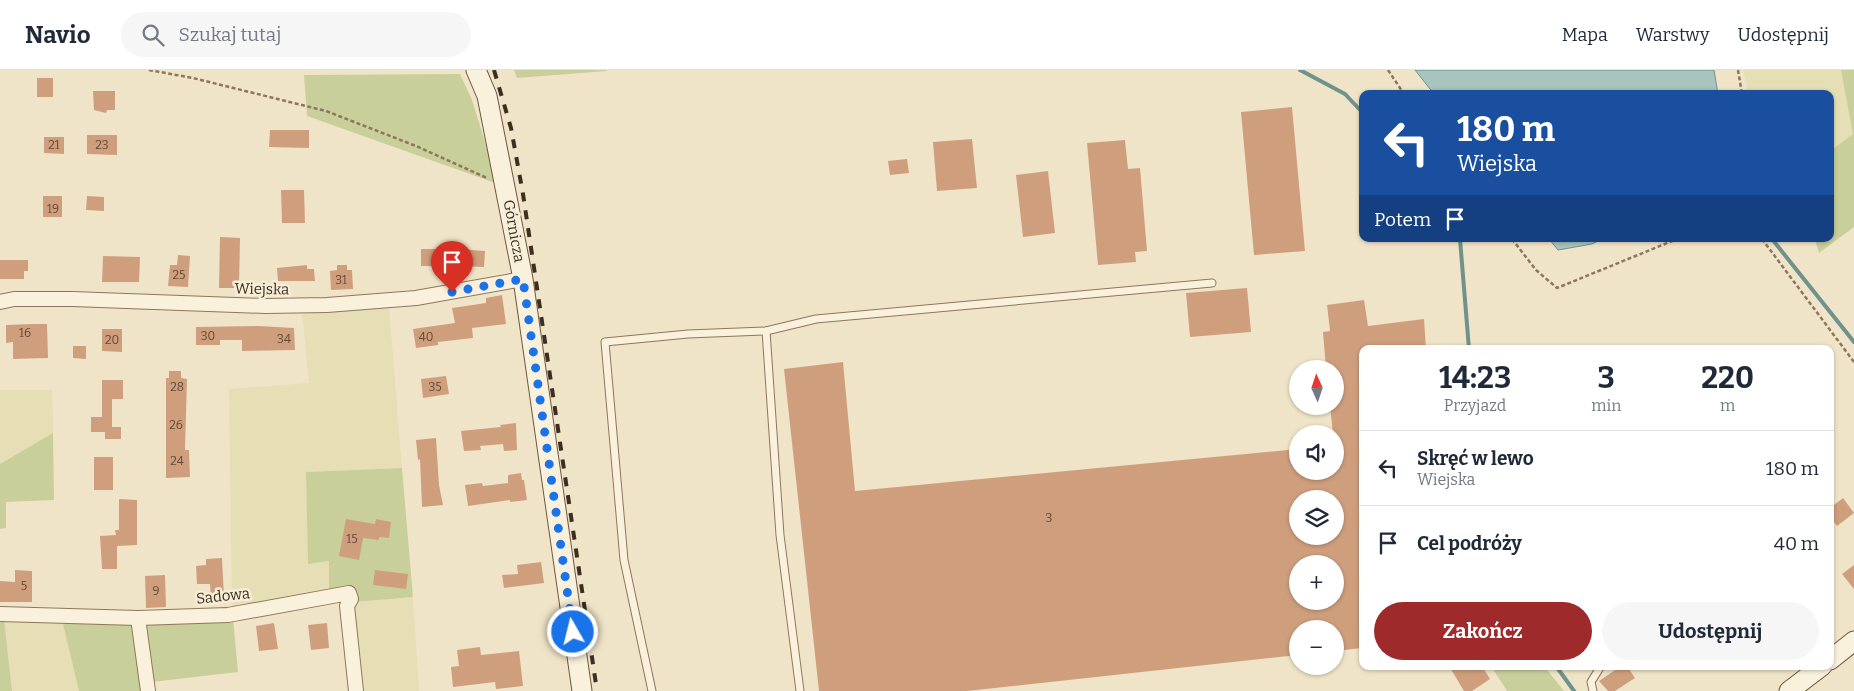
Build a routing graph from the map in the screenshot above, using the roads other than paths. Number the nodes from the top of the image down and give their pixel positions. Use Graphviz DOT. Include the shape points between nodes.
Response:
graph roads {
  1 [pos="476,70"];
  2 [pos="523,279"];
  3 [pos="1212,282"];
  4 [pos="0,302"];
  5 [pos="766,331"];
  6 [pos="0,614"];
  7 [pos="138,618"];
  8 [pos="1854,641"];
  9 [pos="1834,657"];
  10 [pos="1598,670"];
  11 [pos="1817,670"];
  12 [pos="148,691"];
  13 [pos="356,691"];
  14 [pos="582,691"];
  15 [pos="652,691"];
  16 [pos="800,691"];
  17 [pos="1593,691"];
  18 [pos="1789,691"];
  1 -- 2 [label="street, Górnicza" via="487,96"];
  2 -- 4 [label="street, Wiejska" via="416,298 327,305 72,299"];
  2 -- 14 [label="street, Górnicza"];
  3 -- 5 [label="lane" via="816,319"];
  5 -- 15 [label="lane" via="605,342 624,560"];
  5 -- 16 [label="lane" via="780,534"];
  6 -- 7 [label="street, Sadowa"];
  7 -- 12 [label="street"];
  7 -- 13 [label="street, Sadowa" via="228,615 349,593 351,599 347,606"];
  8 -- 9 [label="street"];
  10 -- 17 [label="lane" via="1591,682"];
  11 -- 18 [label="street"];
}
